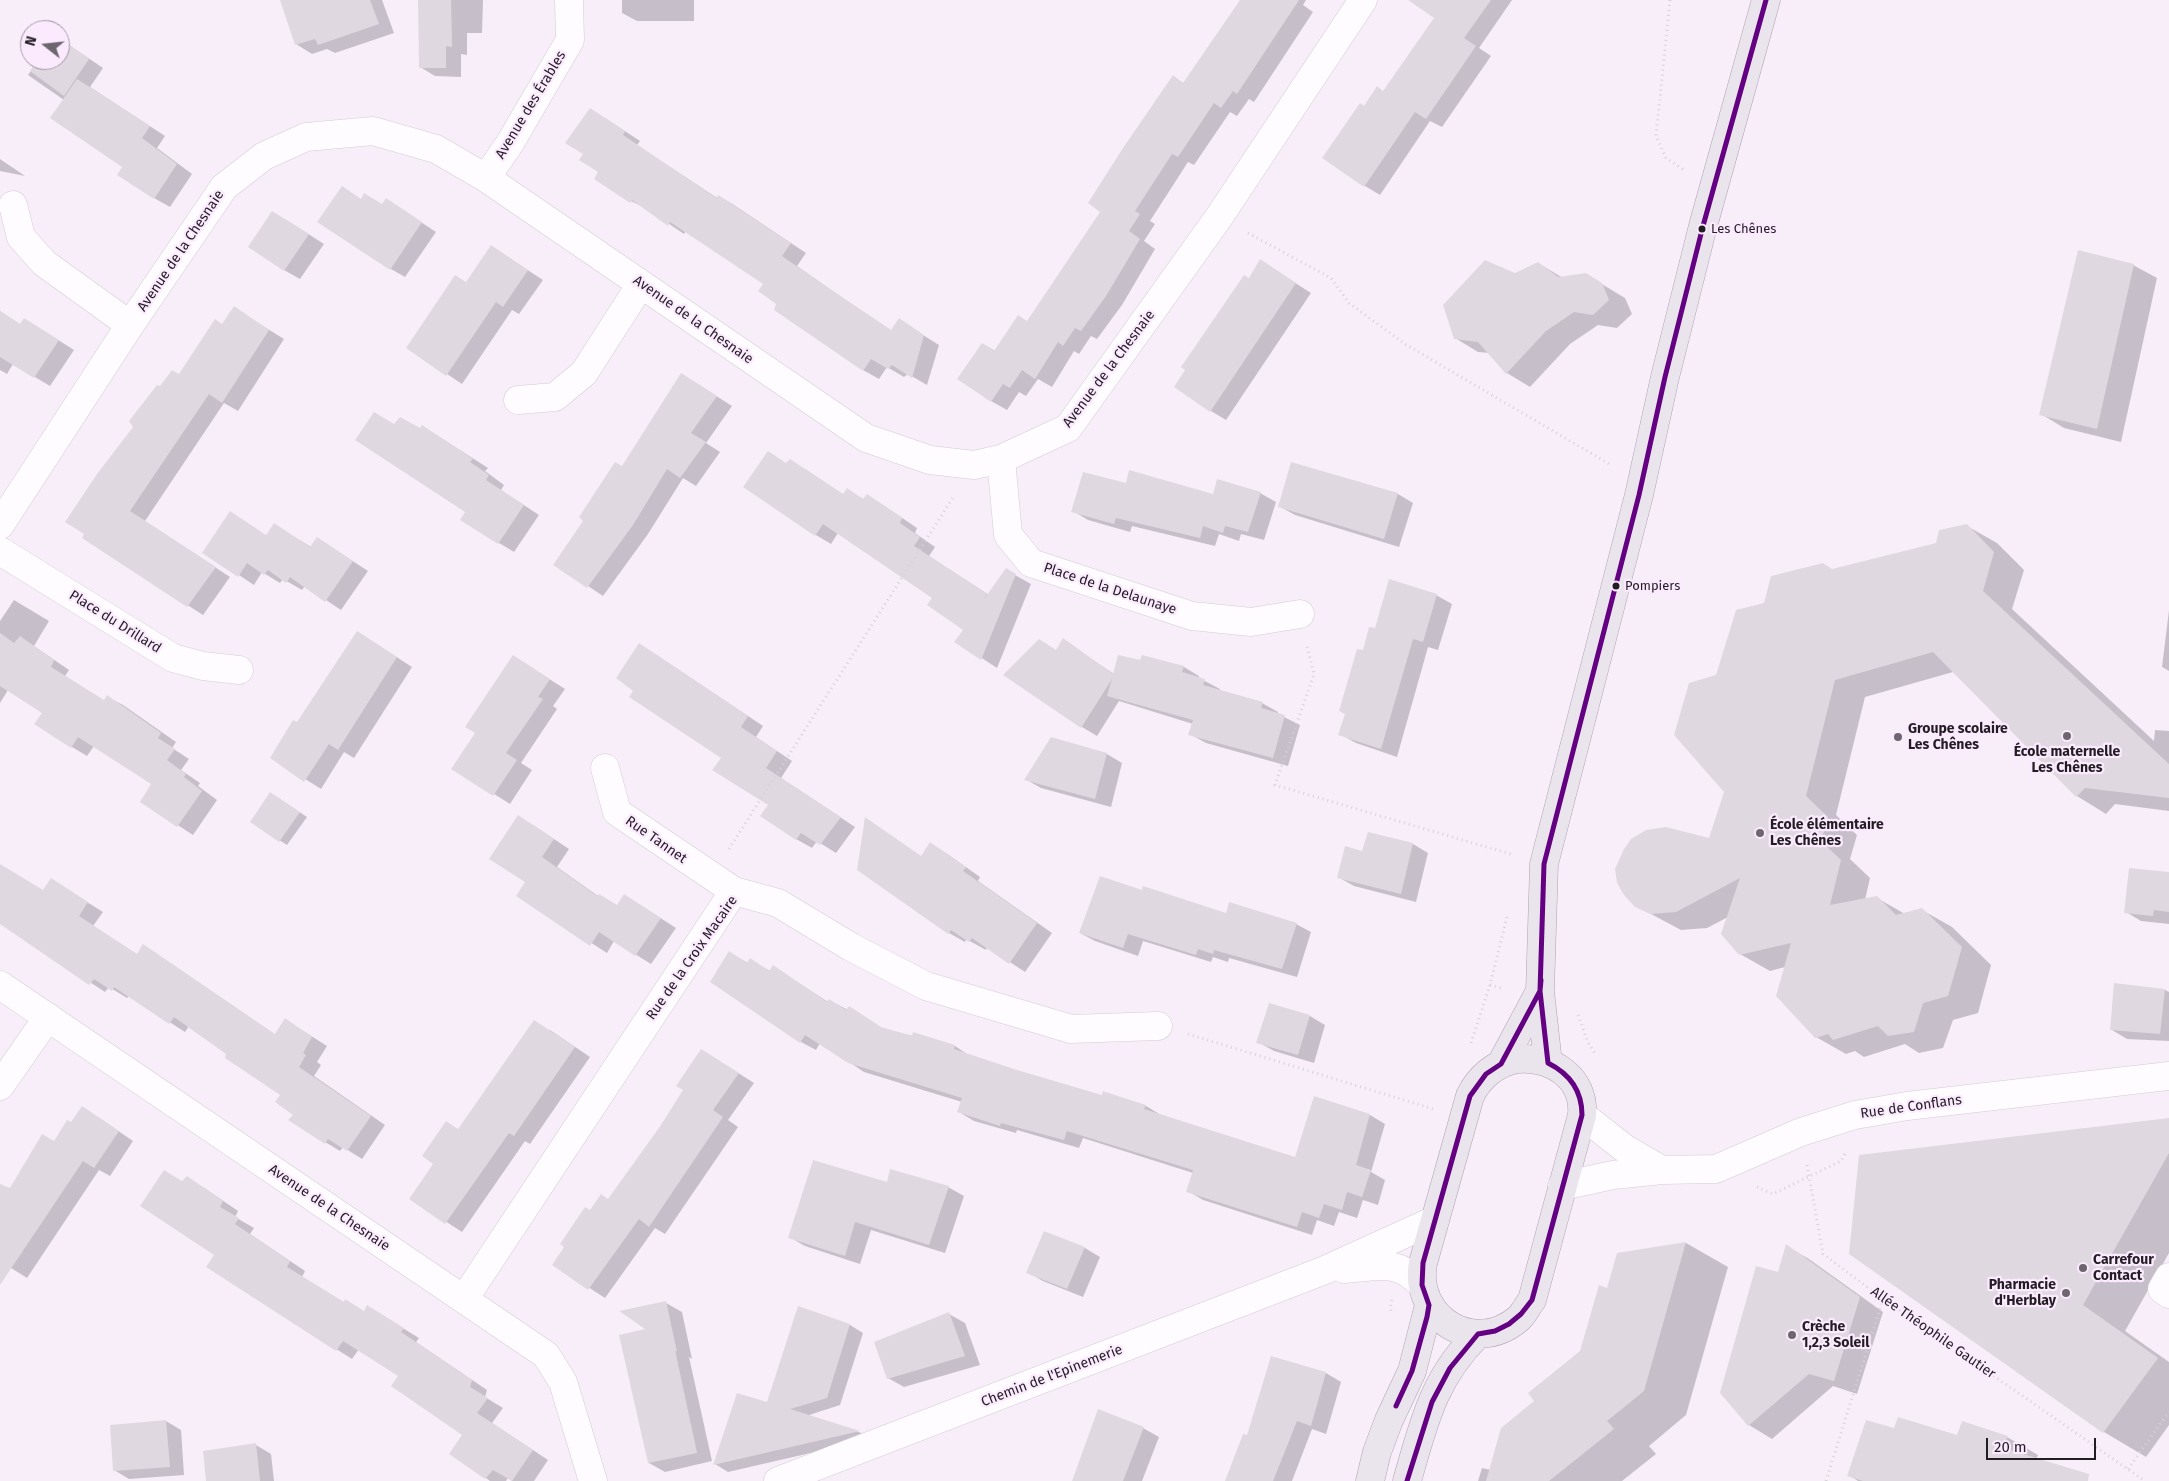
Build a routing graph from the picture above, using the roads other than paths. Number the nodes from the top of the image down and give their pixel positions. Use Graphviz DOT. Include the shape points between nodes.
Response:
graph roads {
  1 [pos="569,0"];
  2 [pos="1363,0"];
  3 [pos="1766,0"];
  4 [pos="486,178"];
  5 [pos="12,205"];
  6 [pos="642,284"];
  7 [pos="130,325"];
  8 [pos="518,400"];
  9 [pos="1002,459"];
  10 [pos="0,525"];
  11 [pos="0,551"];
  12 [pos="1300,614"];
  13 [pos="239,670"];
  14 [pos="605,768"];
  15 [pos="734,892"];
  16 [pos="0,985"];
  17 [pos="1540,991"];
  18 [pos="48,1017"];
  19 [pos="1158,1026"];
  20 [pos="1548,1063"];
  21 [pos="1500,1064"];
  22 [pos="2169,1076"];
  23 [pos="0,1086"];
  24 [pos="1582,1115"];
  25 [pos="1662,1170"];
  26 [pos="1562,1186"];
  27 [pos="1435,1220"];
  28 [pos="1325,1270"];
  29 [pos="2169,1277"];
  30 [pos="2169,1294"];
  31 [pos="1425,1295"];
  32 [pos="464,1299"];
  33 [pos="1478,1334"];
  34 [pos="593,1481"];
  35 [pos="778,1481"];
  36 [pos="1370,1481"];
  37 [pos="1407,1481"];
  1 -- 4 [label="street, Avenue des Érables" via="570,40"];
  2 -- 9 [label="street, Avenue de la Chesnaie" via="1219,217 1068,428"];
  3 -- 17 [label="main road" via="1703,226 1639,495 1544,864"];
  4 -- 6 [label="street, Avenue de la Chesnaie"];
  4 -- 7 [label="street, Avenue de la Chesnaie" via="436,149 373,131 306,137 264,156 224,187"];
  5 -- 7 [label="street" via="21,237 44,263"];
  6 -- 8 [label="street" via="584,373 555,397"];
  6 -- 9 [label="street, Avenue de la Chesnaie" via="866,438 930,460 974,465"];
  7 -- 10 [label="street, Avenue de la Chesnaie"];
  9 -- 12 [label="street, Place de la Delaunaye" via="1008,535 1031,563 1192,616 1251,622"];
  11 -- 13 [label="street, Place du Drillard" via="173,658 203,666"];
  14 -- 15 [label="street, Rue Tannet" via="617,812"];
  15 -- 19 [label="street, Rue de la Croix Macaire" via="778,903 926,986 1071,1029"];
  15 -- 32 [label="street, Rue de la Croix Macaire"];
  16 -- 18 [label="street, Avenue de la Chesnaie"];
  17 -- 20 [label="main road"];
  17 -- 21 [label="main road"];
  18 -- 23 [label="street"];
  18 -- 32 [label="street, Avenue de la Chesnaie"];
  20 -- 21 [label="main road" via="1525,1058"];
  20 -- 24 [label="main road" via="1573,1082 1582,1098"];
  21 -- 27 [label="main road" via="1486,1074 1473,1090"];
  22 -- 25 [label="street, Rue de Conflans" via="1855,1114 1801,1132 1716,1169"];
  24 -- 25 [label="street" via="1624,1148"];
  24 -- 26 [label="main road"];
  25 -- 26 [label="street, Rue de Conflans" via="1613,1175"];
  26 -- 33 [label="main road" via="1532,1300 1522,1315 1508,1326"];
  27 -- 28 [label="street, Chemin de l'Epinemerie"];
  27 -- 31 [label="main road" via="1423,1263"];
  28 -- 31 [label="street, Chemin de l'Epinemerie" via="1398,1267 1412,1274"];
  28 -- 35 [label="street, Chemin de l'Epinemerie"];
  29 -- 30 [label="street" via="2162,1289"];
  31 -- 33 [label="main road" via="1440,1318 1464,1332"];
  31 -- 36 [label="main road" via="1412,1371 1389,1420"];
  32 -- 34 [label="street, Avenue de la Chesnaie" via="546,1355 563,1382"];
  33 -- 37 [label="main road" via="1456,1357 1441,1381 1424,1420"];
}
